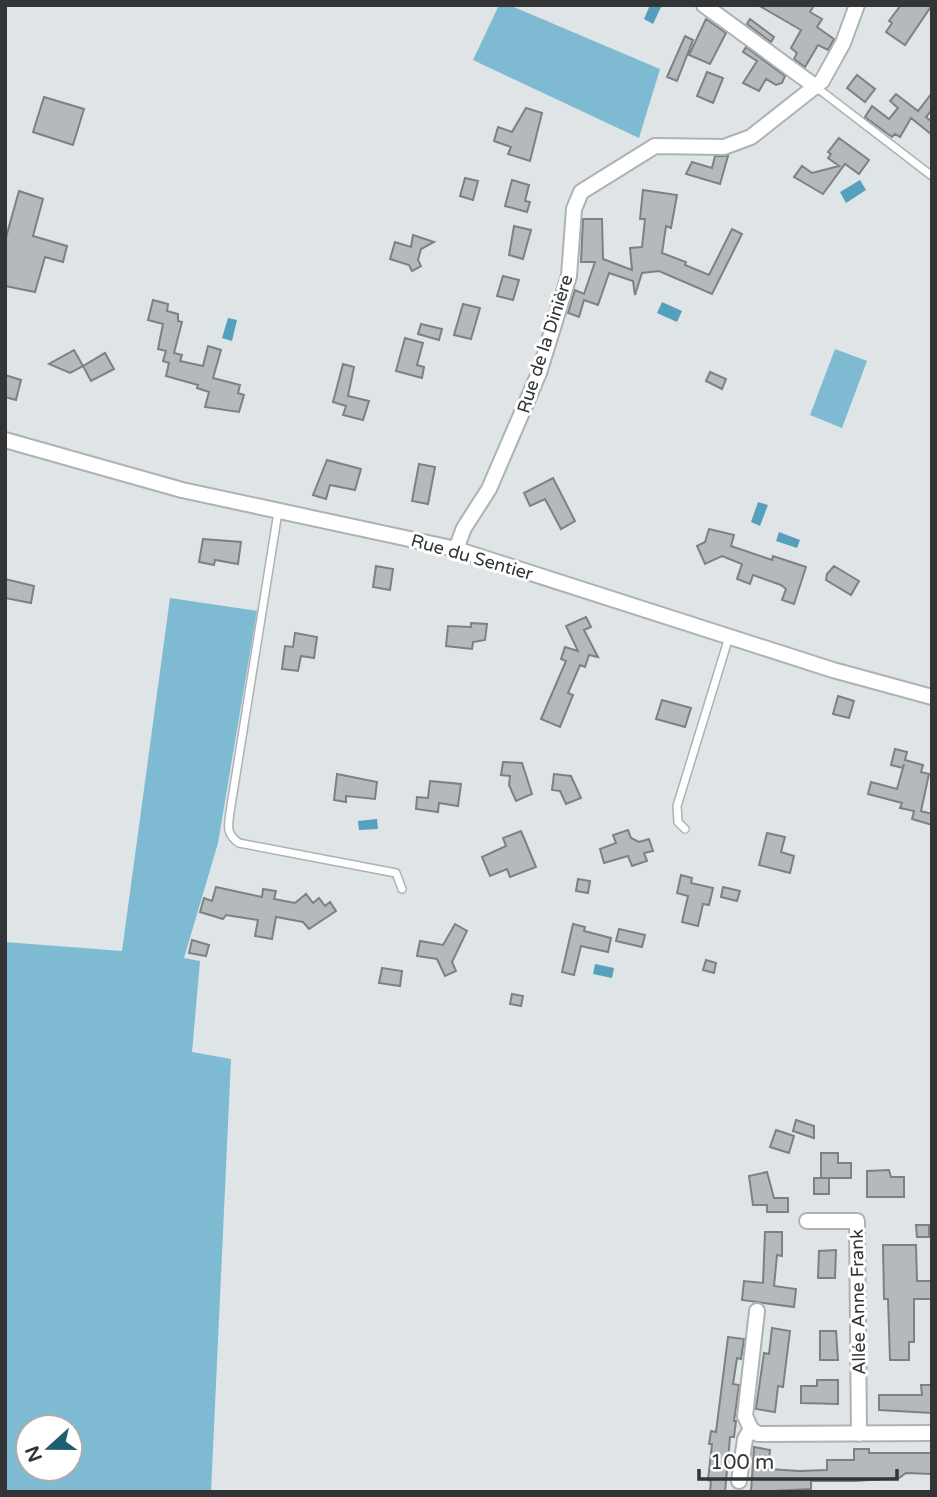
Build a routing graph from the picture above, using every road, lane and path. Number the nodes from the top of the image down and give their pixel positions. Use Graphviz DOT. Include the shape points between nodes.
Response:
graph roads {
  1 [pos="704,5"];
  2 [pos="857,5"];
  3 [pos="816,87"];
  4 [pos="932,176"];
  5 [pos="5,440"];
  6 [pos="278,512"];
  7 [pos="456,549"];
  8 [pos="729,637"];
  9 [pos="932,697"];
  10 [pos="685,829"];
  11 [pos="402,889"];
  12 [pos="807,1221"];
  13 [pos="757,1311"];
  14 [pos="751,1429"];
  15 [pos="932,1433"];
  16 [pos="859,1434"];
  17 [pos="739,1481"];
  1 -- 3 [label="street"];
  2 -- 3 [label="street, Rue de la Dinière" via="843,43"];
  3 -- 4 [label="lane"];
  3 -- 7 [label="street, Rue de la Dinière" via="742,142 724,147 655,146 581,192 574,209 569,276 539,373 489,489"];
  5 -- 6 [label="street, Rue du Sentier"];
  6 -- 7 [label="street, Rue du Sentier"];
  6 -- 11 [label="lane" via="229,820 231,837 239,843 396,873"];
  7 -- 8 [label="street, Rue du Sentier"];
  8 -- 9 [label="street, Rue du Sentier"];
  8 -- 10 [label="lane" via="677,806 678,822"];
  12 -- 16 [label="street, Allée Anne Frank" via="857,1221"];
  13 -- 14 [label="street" via="745,1416"];
  14 -- 16 [label="street" via="758,1434"];
  14 -- 17 [label="street" via="745,1439"];
  15 -- 16 [label="street"];
}
